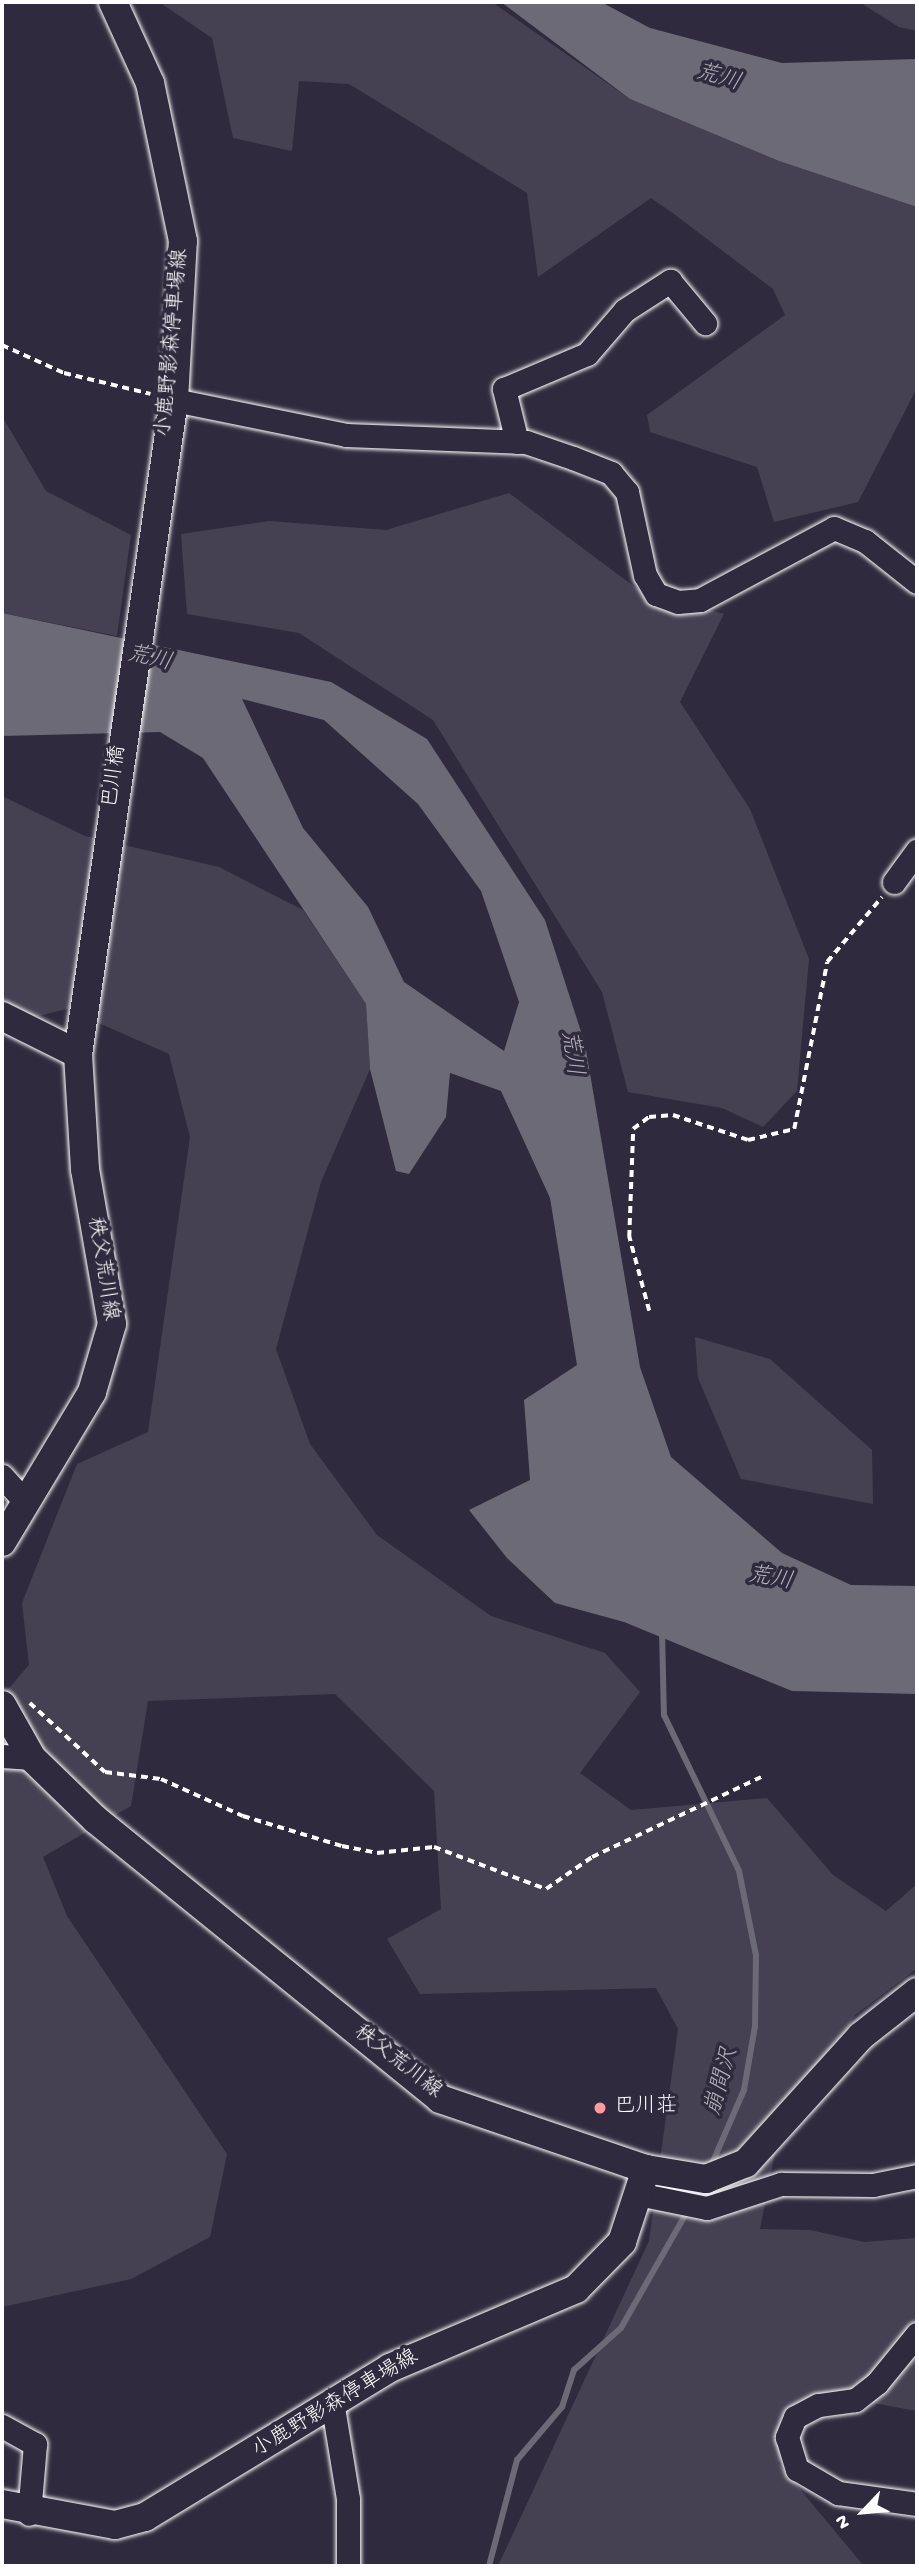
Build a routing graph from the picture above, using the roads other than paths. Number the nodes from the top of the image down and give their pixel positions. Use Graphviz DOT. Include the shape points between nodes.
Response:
graph roads {
  1 [pos="113,2"];
  2 [pos="705,323"];
  3 [pos="174,400"];
  4 [pos="517,442"];
  5 [pos="152,527"];
  6 [pos="917,582"];
  7 [pos="917,851"];
  8 [pos="894,882"];
  9 [pos="2,1016"];
  10 [pos="80,1041"];
  11 [pos="2,1476"];
  12 [pos="26,1503"];
  13 [pos="2,1542"];
  14 [pos="15,1703"];
  15 [pos="2,1756"];
  16 [pos="32,1758"];
  17 [pos="917,1992"];
  18 [pos="917,2176"];
  19 [pos="642,2181"];
  20 [pos="917,2334"];
  21 [pos="333,2407"];
  22 [pos="2,2426"];
  23 [pos="2,2504"];
  24 [pos="917,2504"];
  25 [pos="29,2514"];
  26 [pos="348,2566"];
  1 -- 3 [label="main road, 小鹿野影森停車場線" via="150,83 177,198 183,253"];
  2 -- 4 [label="street" via="670,281 625,310 587,354 504,389"];
  3 -- 4 [label="street" via="346,435"];
  3 -- 5 [label="main road, 小鹿野影森停車場線"];
  4 -- 6 [label="street" via="611,473 627,492 645,576 656,594 699,600 834,528 865,541"];
  5 -- 10 [label="main road, 巴川橋"];
  7 -- 8 [label="street"];
  9 -- 10 [label="main road"];
  10 -- 12 [label="main road, 秩父荒川線" via="85,1169 112,1324 92,1392"];
  11 -- 12 [label="street"];
  12 -- 13 [label="main road, 秩父荒川線"];
  14 -- 16 [label="main road, 秩父荒川線"];
  15 -- 16 [label="street"];
  16 -- 19 [label="main road, 秩父荒川線" via="96,1819 440,2099"];
  17 -- 19 [label="main road, 秩父荒川線" via="861,2036 746,2163 706,2179"];
  18 -- 19 [label="street" via="873,2185 781,2184 707,2208"];
  19 -- 21 [label="main road, 小鹿野影森停車場線" via="622,2242 576,2289 390,2368"];
  20 -- 24 [label="street" via="877,2383 855,2400 818,2405 795,2417 787,2437 797,2469 838,2493"];
  21 -- 25 [label="main road, 小鹿野影森停車場線" via="145,2517 115,2525"];
  21 -- 26 [label="street" via="348,2499"];
  22 -- 25 [label="street" via="35,2444"];
  23 -- 25 [label="main road, 小鹿野影森停車場線"];
}
